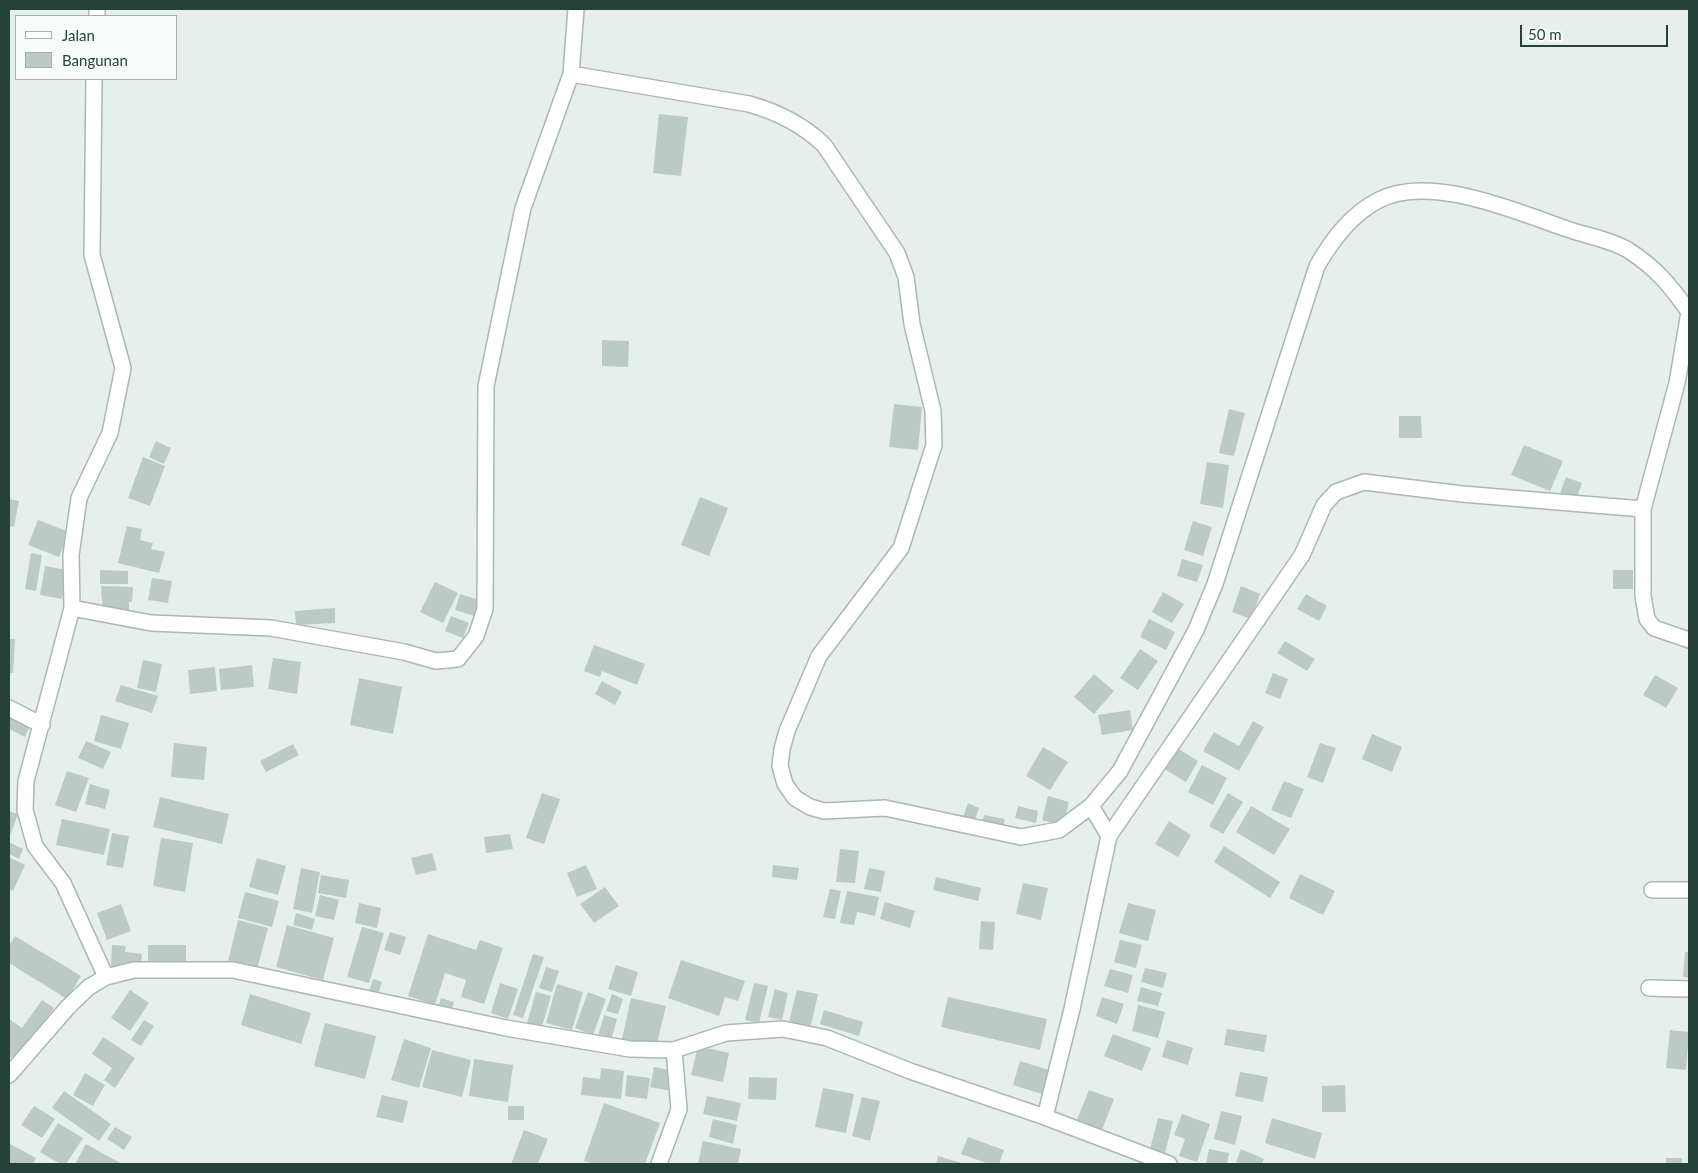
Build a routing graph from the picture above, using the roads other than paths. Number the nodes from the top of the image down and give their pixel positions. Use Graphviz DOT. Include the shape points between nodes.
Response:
graph roads {
  1 [pos="576,9"];
  2 [pos="571,74"];
  3 [pos="94,80"];
  4 [pos="1643,509"];
  5 [pos="72,608"];
  6 [pos="1689,640"];
  7 [pos="9,708"];
  8 [pos="42,725"];
  9 [pos="1090,806"];
  10 [pos="1109,836"];
  11 [pos="1652,890"];
  12 [pos="1689,890"];
  13 [pos="106,977"];
  14 [pos="674,1050"];
  15 [pos="9,1075"];
  16 [pos="1044,1117"];
  17 [pos="659,1164"];
  18 [pos="1169,1164"];
  1 -- 2 [label="street"];
  2 -- 5 [label="street" via="523,208 486,386 485,609 476,636 458,659 436,661 404,652 271,628 151,623"];
  2 -- 9 [label="street" via="749,104 770,110 809,130 824,145 897,253 906,278 912,324 933,411 934,445 900,548 815,663 782,749 780,766 785,784 795,798 824,811 885,808 1021,837 1058,830"];
  3 -- 5 [label="street" via="92,255 123,368 110,433 79,498 71,555"];
  4 -- 6 [label="street" via="1643,596 1647,619 1654,628"];
  4 -- 9 [label="street" via="1677,383 1689,312 1666,280 1626,249 1478,199 1441,191 1408,192 1379,199 1354,217 1317,266 1215,584 1196,630 1120,771"];
  4 -- 10 [label="street" via="1462,494 1364,482 1336,492 1324,505 1302,555"];
  5 -- 8 [label="street"];
  7 -- 8 [label="street"];
  8 -- 13 [label="street" via="26,781 25,810 35,846 63,884"];
  9 -- 10 [label="street"];
  10 -- 16 [label="street" via="1072,1009"];
  11 -- 12 [label="street"];
  13 -- 14 [label="street" via="134,970 233,970 506,1028 630,1049"];
  13 -- 15 [label="street" via="89,987 68,1007"];
  14 -- 16 [label="street" via="726,1033 783,1029 827,1038 910,1071"];
  14 -- 17 [label="street" via="679,1109"];
  16 -- 18 [label="street"];
}
